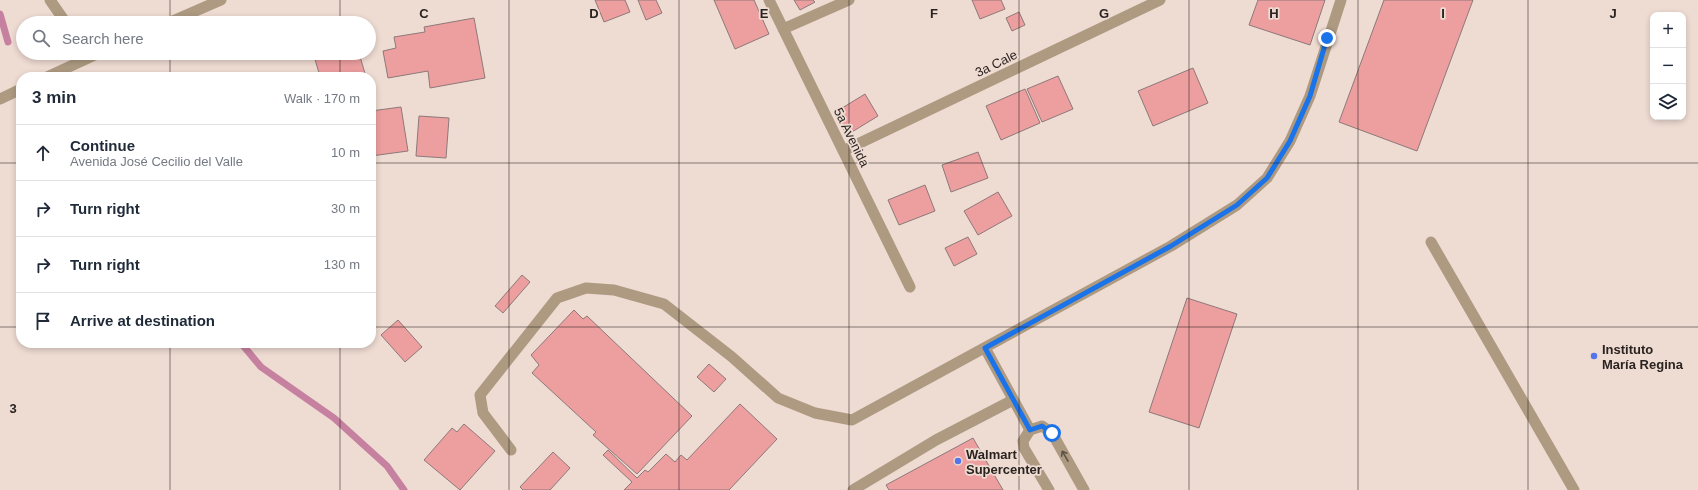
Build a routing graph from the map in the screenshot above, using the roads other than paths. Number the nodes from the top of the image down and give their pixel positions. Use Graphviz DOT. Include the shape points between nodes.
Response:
graph roads {
  1 [pos="50,0"];
  2 [pos="221,0"];
  3 [pos="769,0"];
  4 [pos="849,0"];
  5 [pos="1160,0"];
  6 [pos="1340,0"];
  7 [pos="61,16"];
  8 [pos="184,16"];
  9 [pos="783,29"];
  10 [pos="80,60"];
  11 [pos="57,72"];
  12 [pos="16,91"];
  13 [pos="0,99"];
  14 [pos="843,151"];
  15 [pos="1431,242"];
  16 [pos="910,287"];
  17 [pos="985,348"];
  18 [pos="1013,400"];
  19 [pos="1030,430"];
  20 [pos="511,450"];
  21 [pos="853,490"];
  22 [pos="1049,490"];
  23 [pos="1084,490"];
  24 [pos="1574,490"];
  1 -- 7 [label="street"];
  2 -- 8 [label="street"];
  3 -- 9 [label="street, 5a Avenida"];
  4 -- 9 [label="street"];
  5 -- 14 [label="street, 3a Cale"];
  6 -- 17 [label="street" via="1310,96 1290,141 1267,178 1237,205 1171,246"];
  9 -- 14 [label="street, 5a Avenida"];
  10 -- 11 [label="street"];
  12 -- 13 [label="street"];
  14 -- 16 [label="street, 5a Avenida"];
  15 -- 24 [label="street"];
  17 -- 18 [label="street"];
  17 -- 20 [label="street" via="852,420 815,413 778,398 732,357 664,304 614,290 586,288 557,298 480,395 483,413"];
  18 -- 19 [label="street"];
  18 -- 21 [label="street" via="936,440"];
  19 -- 22 [label="street" via="1023,441 1024,448"];
  23 -- 19 [label="street, one-way" via="1052,433 1042,426"];
}
